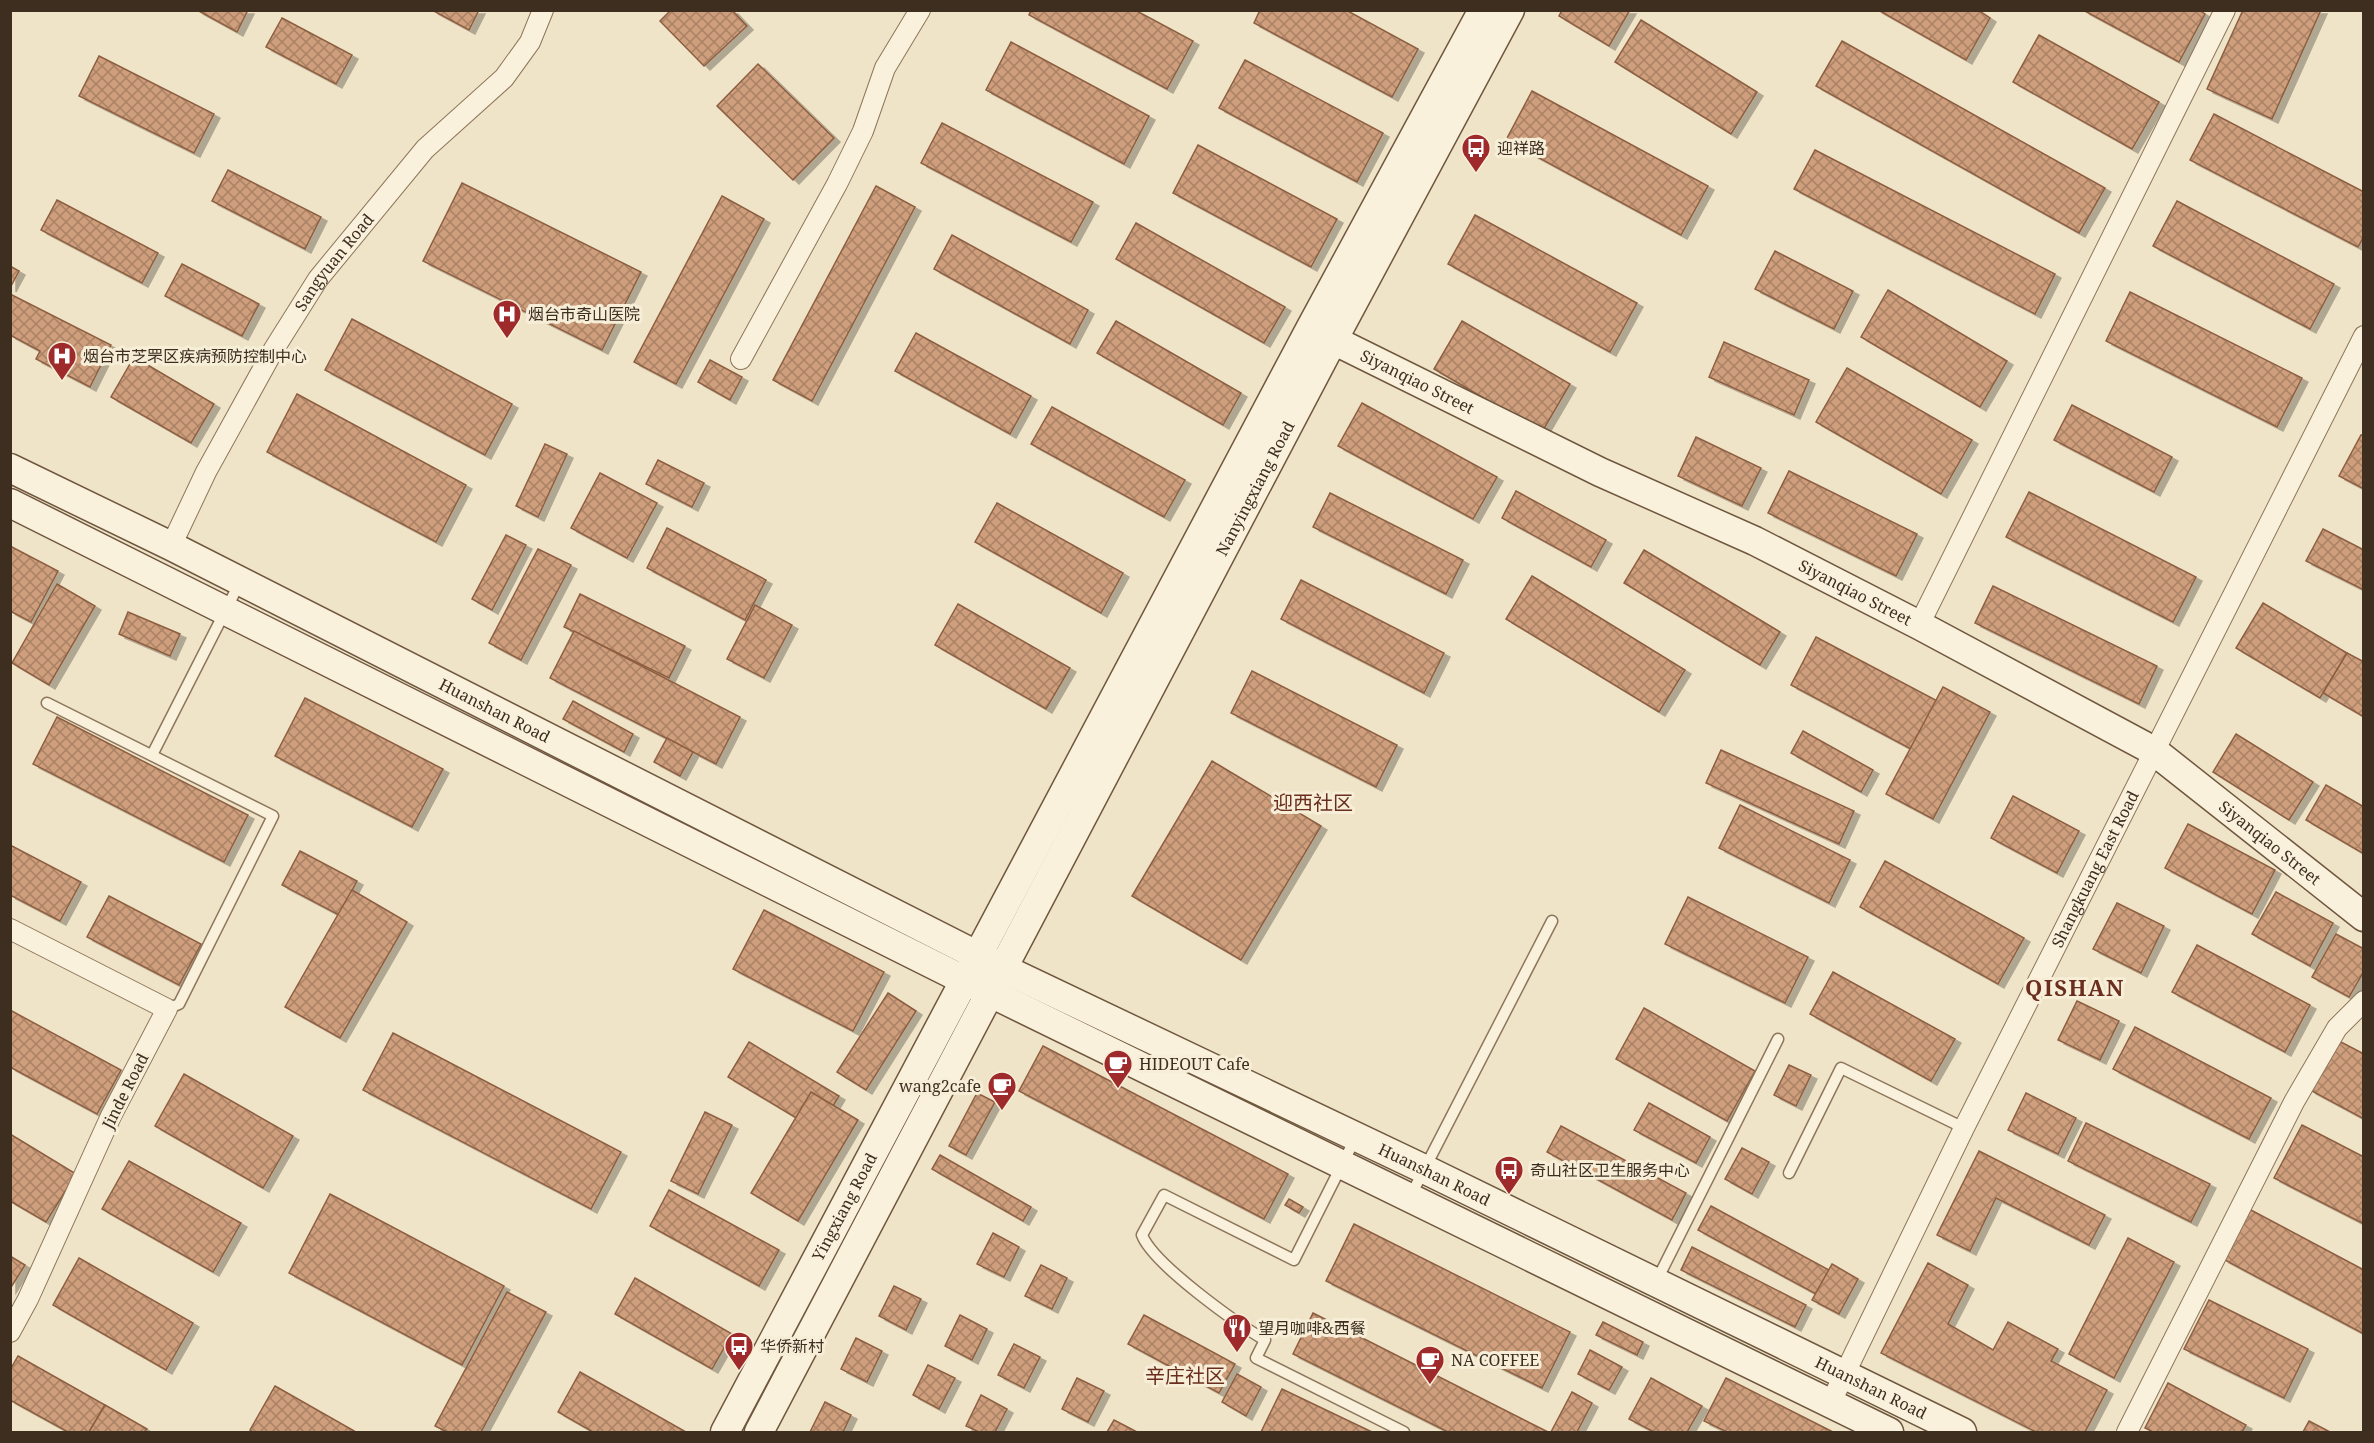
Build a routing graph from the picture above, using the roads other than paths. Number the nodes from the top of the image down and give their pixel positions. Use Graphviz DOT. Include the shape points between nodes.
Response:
graph roads {
  1 [pos="543,10"];
  2 [pos="920,10"];
  3 [pos="1483,10"];
  4 [pos="1510,10"];
  5 [pos="2225,10"];
  6 [pos="1321,335"];
  7 [pos="2364,336"];
  8 [pos="741,359"];
  9 [pos="10,468"];
  10 [pos="10,503"];
  11 [pos="171,546"];
  12 [pos="240,582"];
  13 [pos="225,610"];
  14 [pos="1919,625"];
  15 [pos="47,703"];
  16 [pos="2154,751"];
  17 [pos="152,755"];
  18 [pos="2364,917"];
  19 [pos="1552,921"];
  20 [pos="10,929"];
  21 [pos="983,974"];
  22 [pos="2364,1001"];
  23 [pos="167,1010"];
  24 [pos="1778,1039"];
  25 [pos="1964,1128"];
  26 [pos="1356,1137"];
  27 [pos="1342,1164"];
  28 [pos="1424,1168"];
  29 [pos="1789,1173"];
  30 [pos="1409,1197"];
  31 [pos="1656,1283"];
  32 [pos="10,1332"];
  33 [pos="1846,1375"];
  34 [pos="1830,1404"];
  35 [pos="725,1432"];
  36 [pos="759,1432"];
  37 [pos="1404,1432"];
  38 [pos="1889,1432"];
  39 [pos="1962,1432"];
  40 [pos="2127,1432"];
  1 -- 11 [label="street, Sangyuan Road" via="530,42 504,78 425,149 318,279 206,472"];
  2 -- 8 [label="street" via="885,68 863,131 837,184"];
  3 -- 6 [label="main road, Nanyingxiang Road"];
  4 -- 6 [label="main road, Nanyingxiang Road"];
  5 -- 14 [label="street"];
  6 -- 14 [label="main road, Siyanqiao Street" via="1600,472 1755,541"];
  6 -- 21 [label="main road, Nanyingxiang Road"];
  7 -- 16 [label="street, Shangkuang East Road"];
  9 -- 11 [label="main road, Huanshan Road"];
  10 -- 13 [label="main road, Huanshan Road"];
  11 -- 12 [label="main road, Huanshan Road"];
  12 -- 13 [label="lane"];
  12 -- 21 [label="main road, Huanshan Road"];
  13 -- 17 [label="lane"];
  13 -- 21 [label="main road, Huanshan Road"];
  14 -- 16 [label="main road, Siyanqiao Street"];
  15 -- 17 [label="lane"];
  16 -- 18 [label="main road, Siyanqiao Street"];
  16 -- 25 [label="street, Shangkuang East Road"];
  17 -- 23 [label="lane" via="273,816 179,1004"];
  19 -- 28 [label="lane"];
  20 -- 23 [label="street"];
  21 -- 26 [label="main road, Huanshan Road"];
  21 -- 27 [label="main road, Huanshan Road"];
  21 -- 35 [label="main road, Yingxiang Road"];
  21 -- 36 [label="main road, Yingxiang Road"];
  22 -- 40 [label="street" via="2337,1028 2294,1102"];
  23 -- 32 [label="street, Jinde Road" via="111,1116"];
  24 -- 31 [label="lane"];
  25 -- 29 [label="lane" via="1841,1068"];
  25 -- 33 [label="street, Shangkuang East Road"];
  26 -- 27 [label="lane"];
  26 -- 28 [label="main road, Huanshan Road"];
  27 -- 30 [label="main road, Huanshan Road"];
  27 -- 37 [label="lane" via="1294,1260 1164,1195 1142,1235 1161,1261 1233,1322 1265,1340 1256,1358"];
  28 -- 30 [label="lane"];
  28 -- 31 [label="main road, Huanshan Road"];
  30 -- 34 [label="main road, Huanshan Road"];
  31 -- 33 [label="main road, Huanshan Road"];
  33 -- 34 [label="street, Shangkuang East Road"];
  33 -- 39 [label="main road, Huanshan Road"];
  34 -- 38 [label="main road, Huanshan Road"];
}
